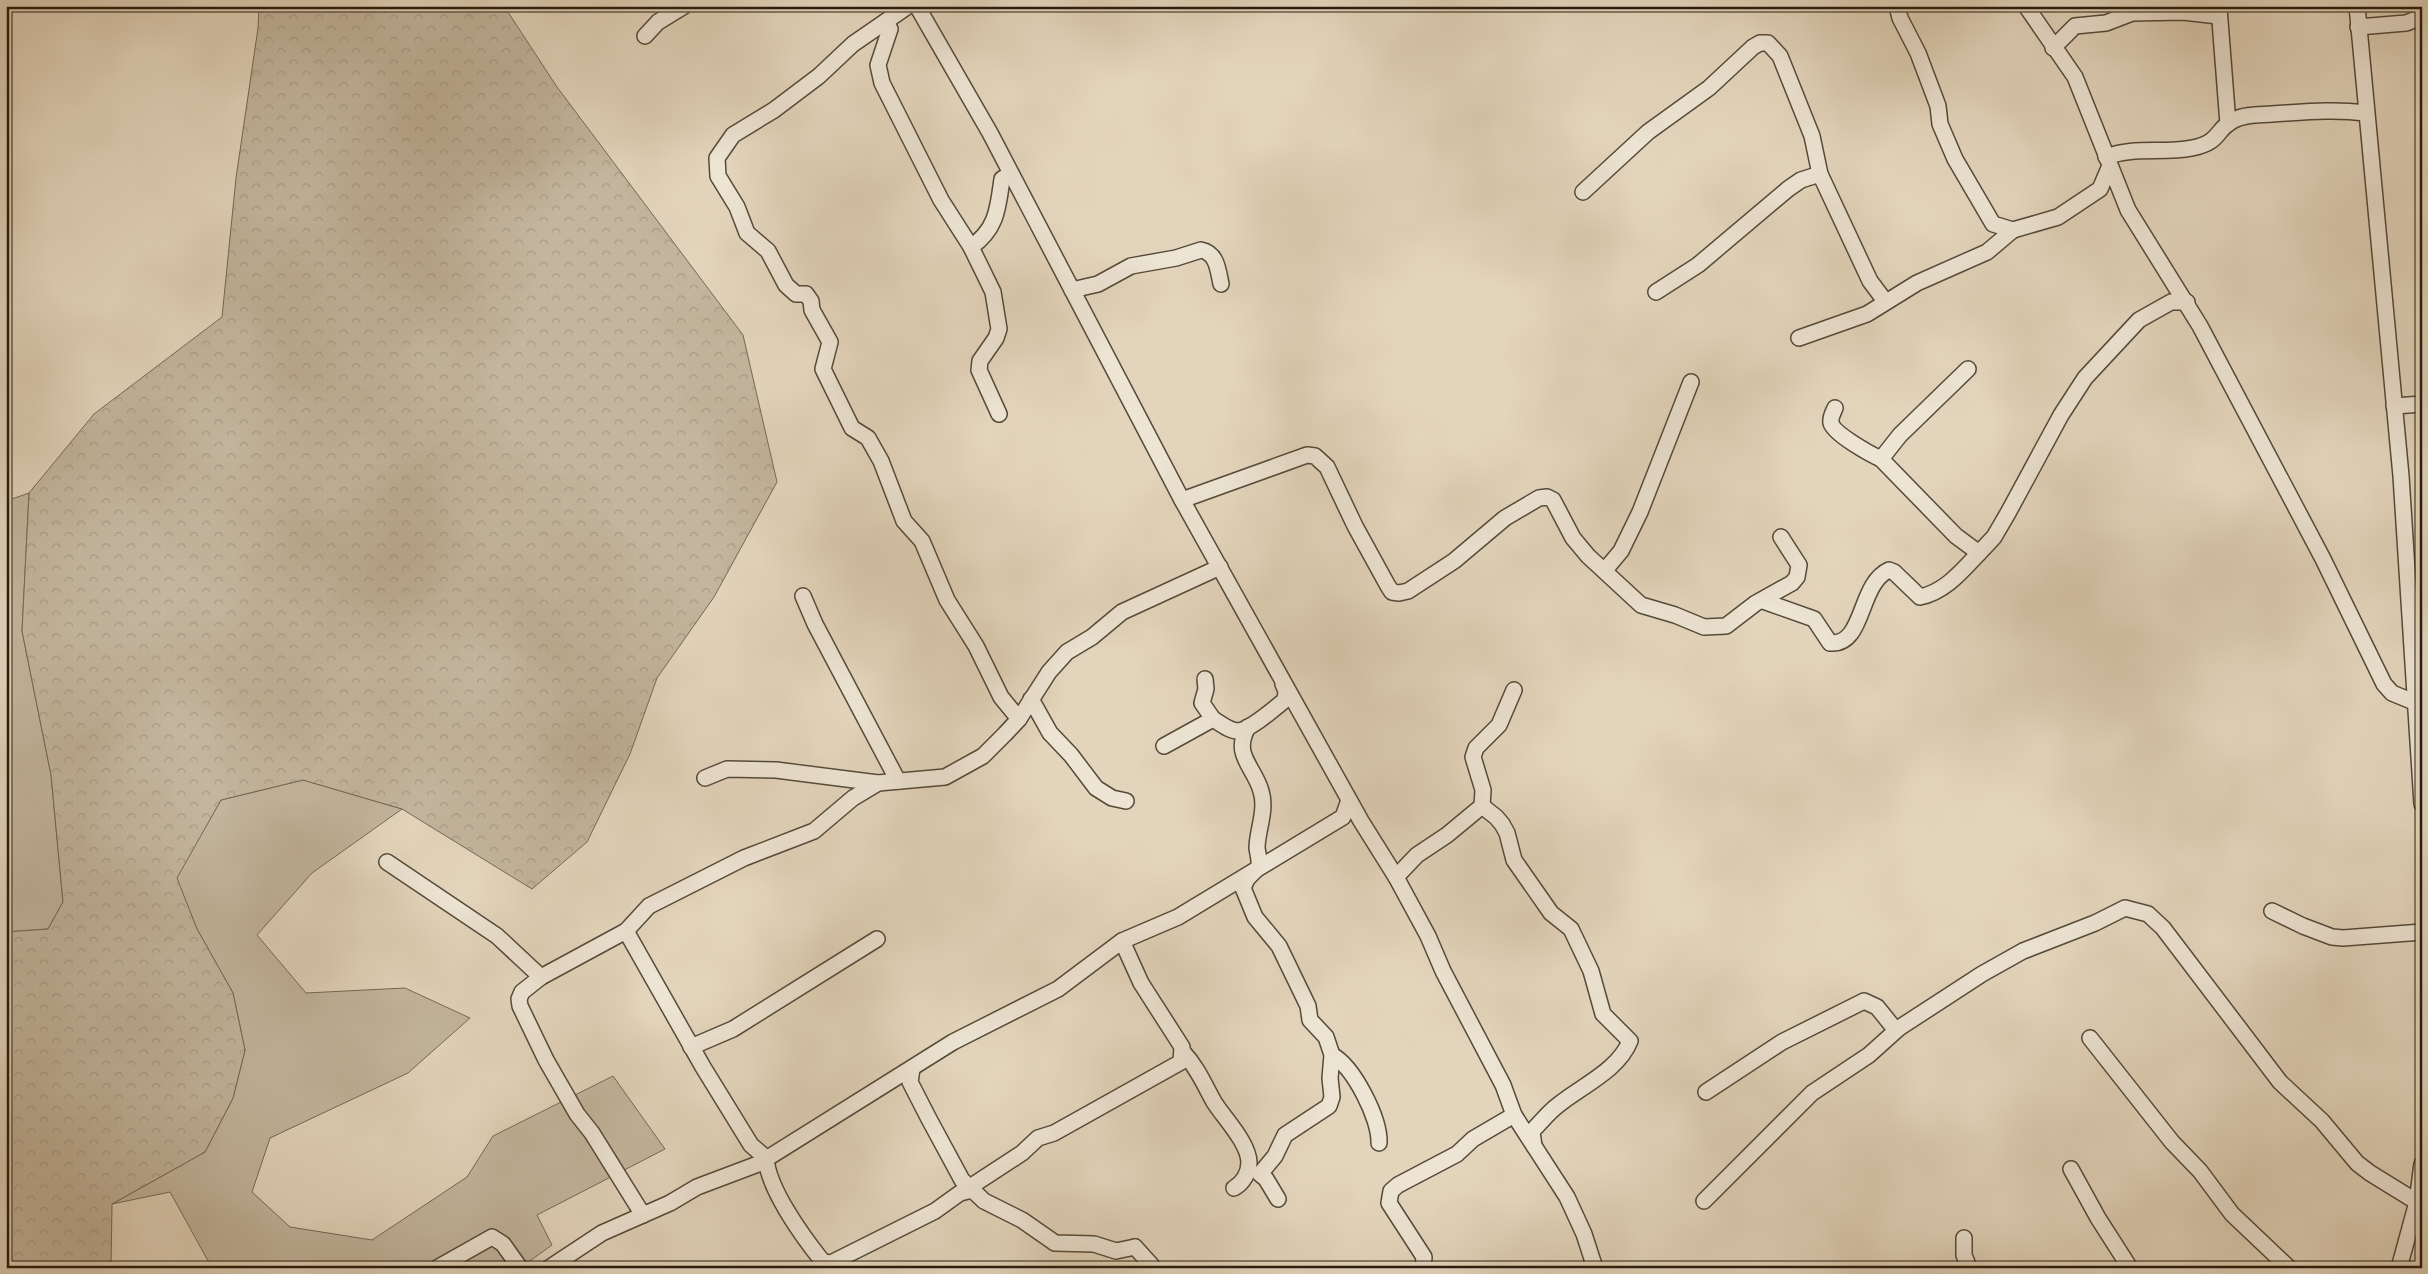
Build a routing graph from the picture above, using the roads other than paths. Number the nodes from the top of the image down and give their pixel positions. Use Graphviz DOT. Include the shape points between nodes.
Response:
graph roads {
  1 [pos="684,6"];
  2 [pos="908,6"];
  3 [pos="917,6"];
  4 [pos="1897,6"];
  5 [pos="2026,6"];
  6 [pos="2357,6"];
  7 [pos="2219,11"];
  8 [pos="2422,17"];
  9 [pos="885,22"];
  10 [pos="2358,27"];
  11 [pos="645,36"];
  12 [pos="2053,48"];
  13 [pos="2366,113"];
  14 [pos="2228,124"];
  15 [pos="2108,162"];
  16 [pos="1010,174"];
  17 [pos="1820,174"];
  18 [pos="2100,189"];
  19 [pos="1583,192"];
  20 [pos="2119,192"];
  21 [pos="1993,224"];
  22 [pos="2013,230"];
  23 [pos="1999,243"];
  24 [pos="971,247"];
  25 [pos="1221,284"];
  26 [pos="2178,286"];
  27 [pos="1072,290"];
  28 [pos="1656,292"];
  29 [pos="1885,301"];
  30 [pos="2171,302"];
  31 [pos="2187,302"];
  32 [pos="1799,338"];
  33 [pos="1968,369"];
  34 [pos="1690,382"];
  35 [pos="2422,404"];
  36 [pos="2394,406"];
  37 [pos="1835,408"];
  38 [pos="999,414"];
  39 [pos="1881,459"];
  40 [pos="1182,500"];
  41 [pos="1782,537"];
  42 [pos="1979,554"];
  43 [pos="1220,567"];
  44 [pos="1605,570"];
  45 [pos="802,596"];
  46 [pos="1762,601"];
  47 [pos="2416,630"];
  48 [pos="1279,673"];
  49 [pos="1205,679"];
  50 [pos="1514,690"];
  51 [pos="1031,699"];
  52 [pos="2414,702"];
  53 [pos="1018,718"];
  54 [pos="1213,718"];
  55 [pos="1248,727"];
  56 [pos="2419,738"];
  57 [pos="1164,746"];
  58 [pos="704,778"];
  59 [pos="898,781"];
  60 [pos="878,783"];
  61 [pos="1349,800"];
  62 [pos="1126,801"];
  63 [pos="2422,804"];
  64 [pos="1482,806"];
  65 [pos="1343,817"];
  66 [pos="1361,821"];
  67 [pos="387,862"];
  68 [pos="1259,867"];
  69 [pos="1396,877"];
  70 [pos="2272,911"];
  71 [pos="626,931"];
  72 [pos="2422,932"];
  73 [pos="877,938"];
  74 [pos="1122,941"];
  75 [pos="541,977"];
  76 [pos="1899,1028"];
  77 [pos="2090,1038"];
  78 [pos="691,1047"];
  79 [pos="1183,1052"];
  80 [pos="1332,1054"];
  81 [pos="912,1069"];
  82 [pos="1706,1092"];
  83 [pos="1514,1115"];
  84 [pos="1379,1143"];
  85 [pos="1534,1146"];
  86 [pos="1249,1160"];
  87 [pos="763,1163"];
  88 [pos="2422,1164"];
  89 [pos="2072,1168"];
  90 [pos="1260,1174"];
  91 [pos="966,1187"];
  92 [pos="1234,1188"];
  93 [pos="1278,1199"];
  94 [pos="1704,1201"];
  95 [pos="2417,1202"];
  96 [pos="643,1216"];
  97 [pos="1964,1238"];
  98 [pos="1135,1247"];
  99 [pos="437,1268"];
  100 [pos="520,1268"];
  101 [pos="549,1268"];
  102 [pos="1140,1268"];
  103 [pos="1154,1268"];
  104 [pos="1423,1268"];
  105 [pos="1595,1268"];
  106 [pos="1969,1268"];
  107 [pos="2130,1268"];
  108 [pos="2289,1268"];
  109 [pos="2399,1268"];
  1 -- 11 [label="street" via="658,22"];
  2 -- 9 [label="street"];
  3 -- 16 [label="street"];
  4 -- 21 [label="street" via="1918,53 1938,106 1940,124 1955,159"];
  5 -- 12 [label="street"];
  6 -- 10 [label="street"];
  7 -- 12 [label="street" via="2132,13 2106,23 2075,26"];
  7 -- 14 [label="street"];
  8 -- 10 [label="street" via="2406,23"];
  9 -- 24 [label="street" via="890,30 878,65 882,83 941,200"];
  9 -- 53 [label="street" via="853,44 819,76 774,110 732,135 716,158 718,176 737,207 747,233 768,251 786,285 796,294 806,294 812,301 812,310 830,342 823,369 852,428 868,438 881,461 904,521 922,541 947,600 976,646 1001,697"];
  10 -- 13 [label="street"];
  12 -- 15 [label="street" via="2074,77"];
  13 -- 14 [label="street" via="2332,109 2246,116"];
  13 -- 36 [label="street"];
  14 -- 15 [label="street" via="2208,144 2172,150 2125,151"];
  15 -- 18 [label="street"];
  15 -- 20 [label="street"];
  16 -- 24 [label="street" via="1002,179 998,216 983,239"];
  16 -- 27 [label="street"];
  17 -- 19 [label="street" via="1812,136 1780,56 1768,42 1753,48 1708,88 1648,132"];
  17 -- 28 [label="street" via="1788,189 1698,265"];
  17 -- 29 [label="street" via="1870,281"];
  18 -- 20 [label="street"];
  18 -- 22 [label="street" via="2058,217"];
  20 -- 26 [label="street"];
  21 -- 22 [label="street"];
  21 -- 23 [label="street"];
  22 -- 23 [label="street"];
  23 -- 29 [label="street" via="1987,252 1917,282"];
  24 -- 38 [label="street" via="994,292 999,329 980,361 979,370"];
  25 -- 27 [label="street" via="1217,264 1212,256 1201,250 1132,266 1098,284"];
  26 -- 30 [label="street"];
  26 -- 31 [label="street"];
  27 -- 40 [label="street"];
  29 -- 32 [label="street" via="1854,319"];
  30 -- 31 [label="street"];
  30 -- 42 [label="street" via="2139,320 2085,378 2061,415 2008,514"];
  31 -- 52 [label="street" via="2323,559 2384,684 2392,694"];
  33 -- 39 [label="street" via="1919,415"];
  34 -- 44 [label="street" via="1640,512 1621,551"];
  35 -- 36 [label="street"];
  36 -- 47 [label="street"];
  37 -- 39 [label="street" via="1831,418 1834,430"];
  39 -- 42 [label="street" via="1956,536"];
  40 -- 43 [label="street"];
  40 -- 44 [label="street" via="1307,455 1315,456 1327,466 1355,526 1392,592 1408,591 1454,560 1505,518 1539,498 1547,497 1553,500 1573,538"];
  41 -- 46 [label="street" via="1799,570 1792,583"];
  42 -- 46 [label="street" via="1955,578 1929,595 1920,597 1894,572 1883,573 1866,596 1854,629 1837,644 1830,643 1814,619"];
  43 -- 48 [label="street"];
  43 -- 51 [label="street" via="1122,612 1092,637 1067,652"];
  44 -- 46 [label="street" via="1641,605 1704,627 1726,626"];
  45 -- 59 [label="street"];
  47 -- 52 [label="street"];
  48 -- 55 [label="street" via="1286,700"];
  48 -- 61 [label="street"];
  49 -- 54 [label="street" via="1202,703"];
  50 -- 64 [label="street" via="1499,724 1476,748 1473,757 1483,790"];
  51 -- 53 [label="street"];
  51 -- 62 [label="street" via="1050,733 1096,788 1112,798"];
  52 -- 56 [label="street"];
  53 -- 59 [label="street" via="983,756 961,770 945,778"];
  54 -- 55 [label="street" via="1230,729 1239,731"];
  54 -- 57 [label="street"];
  55 -- 68 [label="street" via="1243,735 1242,754 1261,791 1262,824 1257,847"];
  56 -- 63 [label="street"];
  58 -- 60 [label="street" via="721,770 760,769 842,776"];
  59 -- 60 [label="street"];
  60 -- 71 [label="street" via="853,798 814,831 744,858 649,906"];
  61 -- 65 [label="street"];
  61 -- 66 [label="street"];
  64 -- 69 [label="street" via="1417,855"];
  64 -- 85 [label="street" via="1502,824 1514,860 1551,913 1571,929 1591,971 1603,1014 1630,1041 1620,1057 1600,1076 1556,1106 1535,1128 1532,1132"];
  65 -- 66 [label="street"];
  65 -- 68 [label="street"];
  66 -- 69 [label="street"];
  67 -- 75 [label="street" via="496,936"];
  68 -- 74 [label="street" via="1178,917"];
  68 -- 80 [label="street" via="1247,879 1244,888 1247,902 1279,946 1308,1006 1310,1020 1326,1037"];
  69 -- 83 [label="street" via="1495,1070"];
  70 -- 72 [label="street" via="2332,937"];
  71 -- 75 [label="street"];
  71 -- 78 [label="street"];
  73 -- 78 [label="street" via="733,1029"];
  74 -- 79 [label="street" via="1141,983"];
  74 -- 81 [label="street" via="1058,989 953,1042"];
  75 -- 96 [label="street" via="522,992 520,1006 577,1114"];
  76 -- 82 [label="street" via="1894,1028 1877,1007 1864,1000 1782,1042"];
  76 -- 94 [label="street" via="1870,1055 1812,1092"];
  76 -- 95 [label="street" via="1982,974 2039,943 2095,923 2125,908 2148,914 2163,928 2280,1082 2322,1121 2357,1163"];
  77 -- 108 [label="street" via="2232,1214"];
  78 -- 87 [label="street"];
  79 -- 86 [label="street" via="1193,1063"];
  79 -- 91 [label="street" via="1176,1067 1054,1133 1038,1138 1022,1153"];
  80 -- 84 [label="street" via="1348,1067 1357,1083 1379,1130"];
  80 -- 90 [label="street" via="1329,1106 1285,1135 1275,1156"];
  81 -- 87 [label="street"];
  81 -- 91 [label="street" via="910,1082 913,1089"];
  83 -- 85 [label="street"];
  83 -- 104 [label="street" via="1473,1139 1457,1154 1391,1191 1389,1203 1424,1257"];
  85 -- 105 [label="street" via="1567,1197"];
  86 -- 90 [label="street"];
  86 -- 92 [label="street" via="1244,1178"];
  87 -- 91 [label="street" via="791,1217 810,1246 827,1264 935,1211"];
  87 -- 96 [label="street" via="697,1187"];
  88 -- 95 [label="street"];
  89 -- 107 [label="street" via="2098,1218"];
  90 -- 93 [label="street"];
  91 -- 98 [label="street" via="990,1206 1022,1220 1055,1243 1094,1244 1116,1251"];
  95 -- 109 [label="street"];
  96 -- 101 [label="street" via="589,1240"];
  97 -- 106 [label="street" via="1964,1255"];
  98 -- 102 [label="street"];
  98 -- 103 [label="street"];
  99 -- 100 [label="street" via="492,1237 503,1244"];
}
